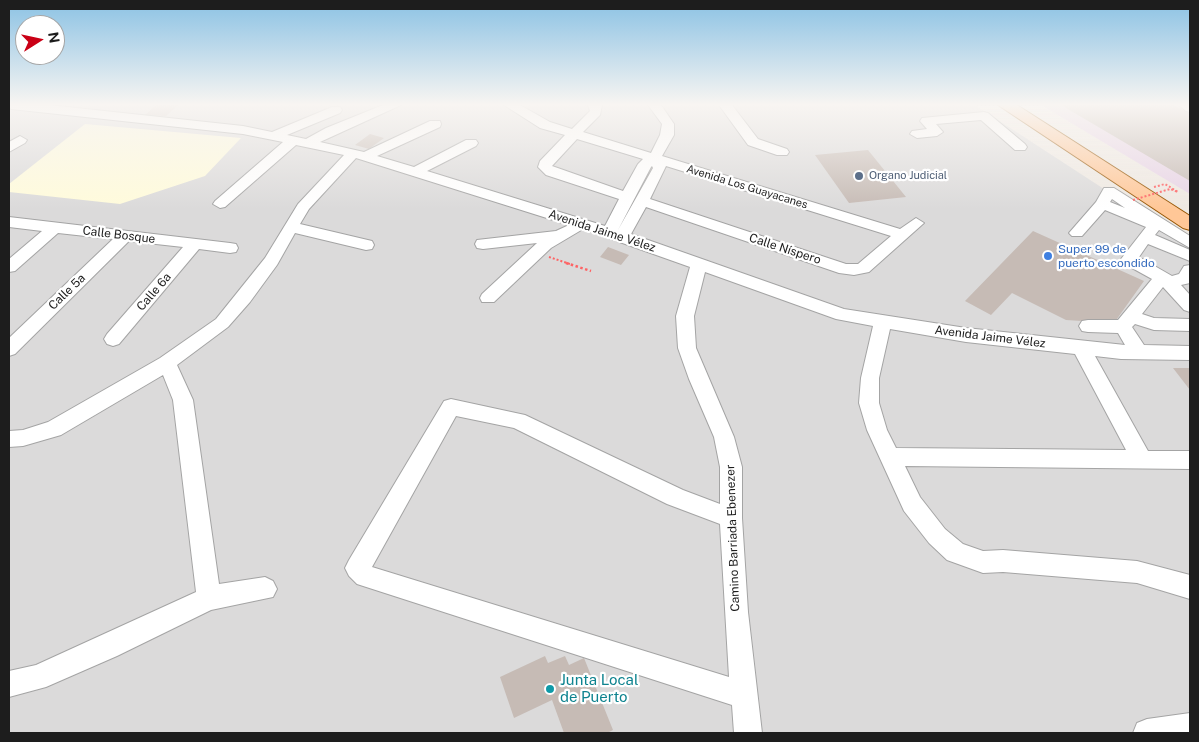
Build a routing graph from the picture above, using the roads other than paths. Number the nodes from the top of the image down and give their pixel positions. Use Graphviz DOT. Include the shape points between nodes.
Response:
graph roads {
  1 [pos="291,140"];
  2 [pos="311,140"];
  3 [pos="397,140"];
  4 [pos="569,140"];
  5 [pos="593,140"];
  6 [pos="664,140"];
  7 [pos="751,140"];
  8 [pos="1011,140"];
  9 [pos="1048,140"];
  10 [pos="1079,140"];
  11 [pos="302,142"];
  12 [pos="471,143"];
  13 [pos="1020,147"];
  14 [pos="782,152"];
  15 [pos="359,155"];
  16 [pos="654,159"];
  17 [pos="415,172"];
  18 [pos="1109,190"];
  19 [pos="635,199"];
  20 [pos="220,204"];
  21 [pos="1190,212"];
  22 [pos="9,222"];
  23 [pos="581,224"];
  24 [pos="916,224"];
  25 [pos="1190,224"];
  26 [pos="291,227"];
  27 [pos="54,228"];
  28 [pos="1153,228"];
  29 [pos="1077,233"];
  30 [pos="616,234"];
  31 [pos="901,234"];
  32 [pos="125,236"];
  33 [pos="556,236"];
  34 [pos="1190,243"];
  35 [pos="196,244"];
  36 [pos="483,244"];
  37 [pos="366,246"];
  38 [pos="230,248"];
  39 [pos="1190,256"];
  40 [pos="699,263"];
  41 [pos="9,267"];
  42 [pos="1189,274"];
  43 [pos="1166,279"];
  44 [pos="488,298"];
  45 [pos="1190,306"];
  46 [pos="1127,322"];
  47 [pos="882,323"];
  48 [pos="1190,324"];
  49 [pos="1088,326"];
  50 [pos="113,339"];
  51 [pos="1081,348"];
  52 [pos="9,349"];
  53 [pos="1139,352"];
  54 [pos="1190,353"];
  55 [pos="167,363"];
  56 [pos="9,439"];
  57 [pos="889,458"];
  58 [pos="1142,460"];
  59 [pos="1190,460"];
  60 [pos="731,518"];
  61 [pos="1190,587"];
  62 [pos="265,589"];
  63 [pos="209,598"];
  64 [pos="9,684"];
  65 [pos="743,695"];
  66 [pos="1190,728"];
  67 [pos="748,733"];
  68 [pos="1147,733"];
  1 -- 11 [label="street, Avenida Jaime Vélez"];
  2 -- 11 [label="street"];
  3 -- 15 [label="street"];
  4 -- 19 [label="street, Calle Níspero" via="545,167 551,172"];
  5 -- 16 [label="street, Avenida Los Guayacanes"];
  6 -- 16 [label="street"];
  7 -- 14 [label="street"];
  8 -- 13 [label="street"];
  9 -- 18 [label="main road"];
  10 -- 21 [label="main road" via="1161,188"];
  11 -- 15 [label="street, Avenida Jaime Vélez"];
  11 -- 20 [label="street"];
  12 -- 17 [label="street"];
  15 -- 17 [label="street, Avenida Jaime Vélez"];
  15 -- 26 [label="street" via="303,207"];
  16 -- 19 [label="street" via="660,168"];
  16 -- 31 [label="street, Avenida Los Guayacanes"];
  17 -- 23 [label="street, Avenida Jaime Vélez"];
  18 -- 25 [label="main road"];
  18 -- 28 [label="street"];
  18 -- 29 [label="street"];
  19 -- 30 [label="street"];
  19 -- 31 [label="street, Calle Níspero" via="845,269 862,268"];
  22 -- 27 [label="street, Calle Bosque"];
  23 -- 30 [label="street, Avenida Jaime Vélez"];
  23 -- 33 [label="street"];
  24 -- 31 [label="street, Calle Níspero"];
  26 -- 37 [label="street"];
  26 -- 55 [label="street" via="244,298 222,323"];
  27 -- 32 [label="street, Calle Bosque"];
  27 -- 41 [label="street"];
  28 -- 34 [label="street"];
  28 -- 39 [label="street"];
  28 -- 43 [label="street" via="1129,259"];
  30 -- 40 [label="street, Avenida Jaime Vélez"];
  32 -- 35 [label="street, Calle Bosque"];
  32 -- 52 [label="street, Calle 5a"];
  33 -- 36 [label="street"];
  33 -- 44 [label="street"];
  35 -- 38 [label="street, Calle Bosque"];
  35 -- 50 [label="street, Calle 6a"];
  40 -- 47 [label="street, Avenida Jaime Vélez" via="842,315"];
  40 -- 60 [label="street, Camino Barriada Ebenezer" via="685,316 687,348 728,450"];
  42 -- 43 [label="street" via="1180,282"];
  43 -- 45 [label="street"];
  43 -- 46 [label="street"];
  46 -- 48 [label="street"];
  46 -- 49 [label="street"];
  46 -- 53 [label="street"];
  47 -- 51 [label="street, Avenida Jaime Vélez"];
  47 -- 57 [label="street" via="870,378 869,403 876,430"];
  51 -- 53 [label="street, Avenida Jaime Vélez"];
  51 -- 58 [label="street"];
  53 -- 54 [label="street, Avenida Jaime Vélez"];
  55 -- 56 [label="street" via="54,429"];
  55 -- 63 [label="street" via="183,400"];
  57 -- 58 [label="street"];
  57 -- 61 [label="street" via="912,504 937,536 955,552 983,562 1137,572"];
  58 -- 59 [label="street"];
  60 -- 65 [label="street, Camino Barriada Ebenezer"];
  60 -- 65 [label="street" via="675,497 518,421 451,407 357,568 365,576"];
  62 -- 63 [label="street"];
  63 -- 64 [label="street" via="37,678"];
  65 -- 67 [label="street, Camino Barriada Ebenezer"];
  66 -- 68 [label="street"];
}
